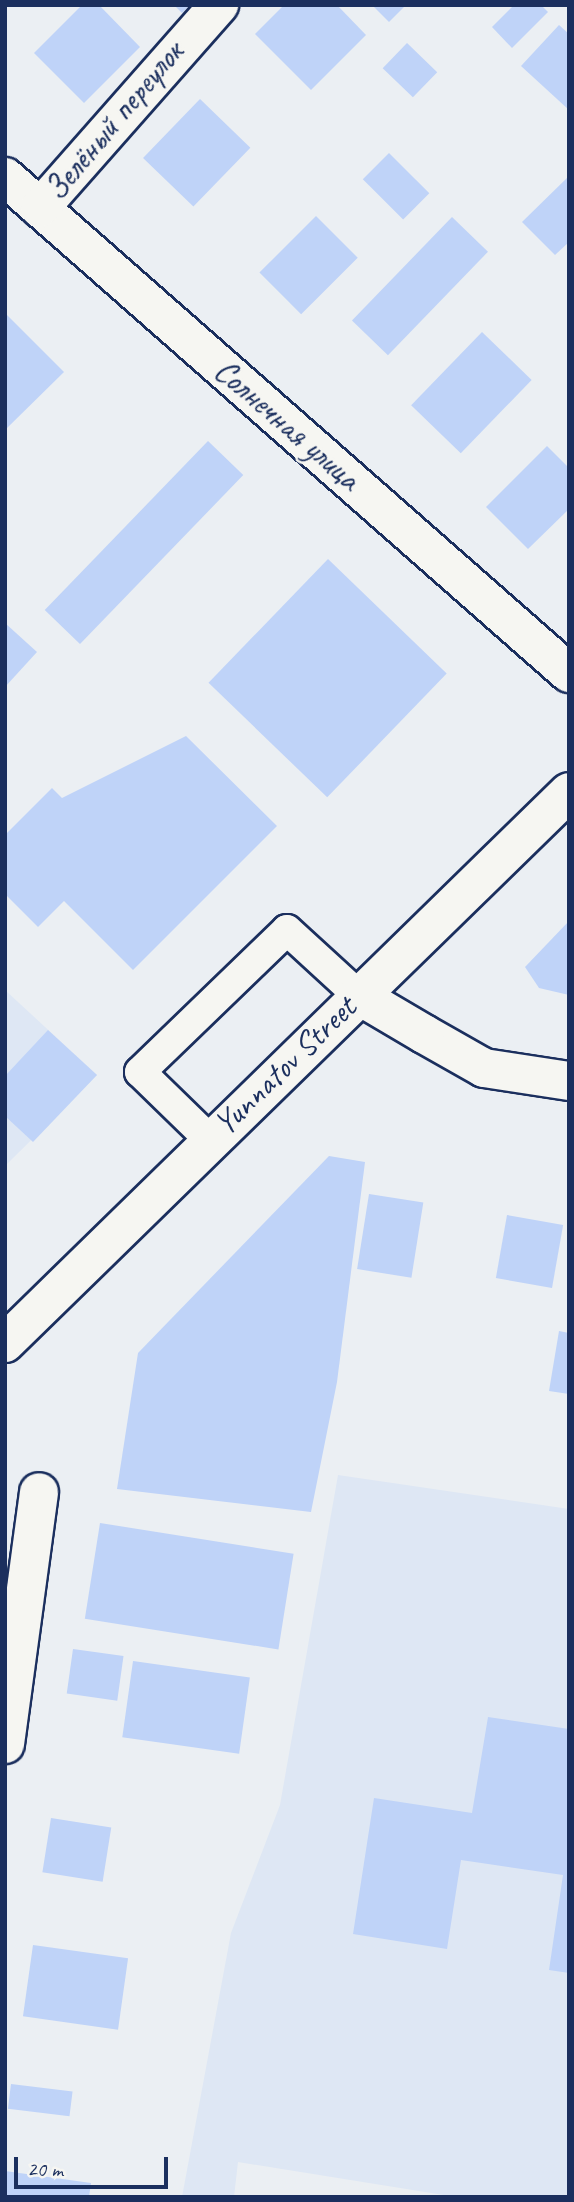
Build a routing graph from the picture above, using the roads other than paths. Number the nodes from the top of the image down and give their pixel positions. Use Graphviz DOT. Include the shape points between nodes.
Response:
graph roads {
  1 [pos="219,5"];
  2 [pos="5,177"];
  3 [pos="40,208"];
  4 [pos="569,673"];
  5 [pos="569,792"];
  6 [pos="358,995"];
  7 [pos="569,1081"];
  8 [pos="209,1139"];
  9 [pos="5,1343"];
  10 [pos="39,1492"];
  11 [pos="5,1744"];
  1 -- 3 [label="street, Зелёный переулок"];
  2 -- 3 [label="street, Солнечная улица"];
  3 -- 4 [label="street, Солнечная улица"];
  5 -- 6 [label="street, Yunnatov Street"];
  6 -- 7 [label="street" via="484,1068"];
  6 -- 8 [label="street, Yunnatov Street"];
  6 -- 8 [label="lane" via="287,930 141,1072"];
  8 -- 9 [label="street, Yunnatov Street"];
  10 -- 11 [label="street" via="23,1573"];
}
